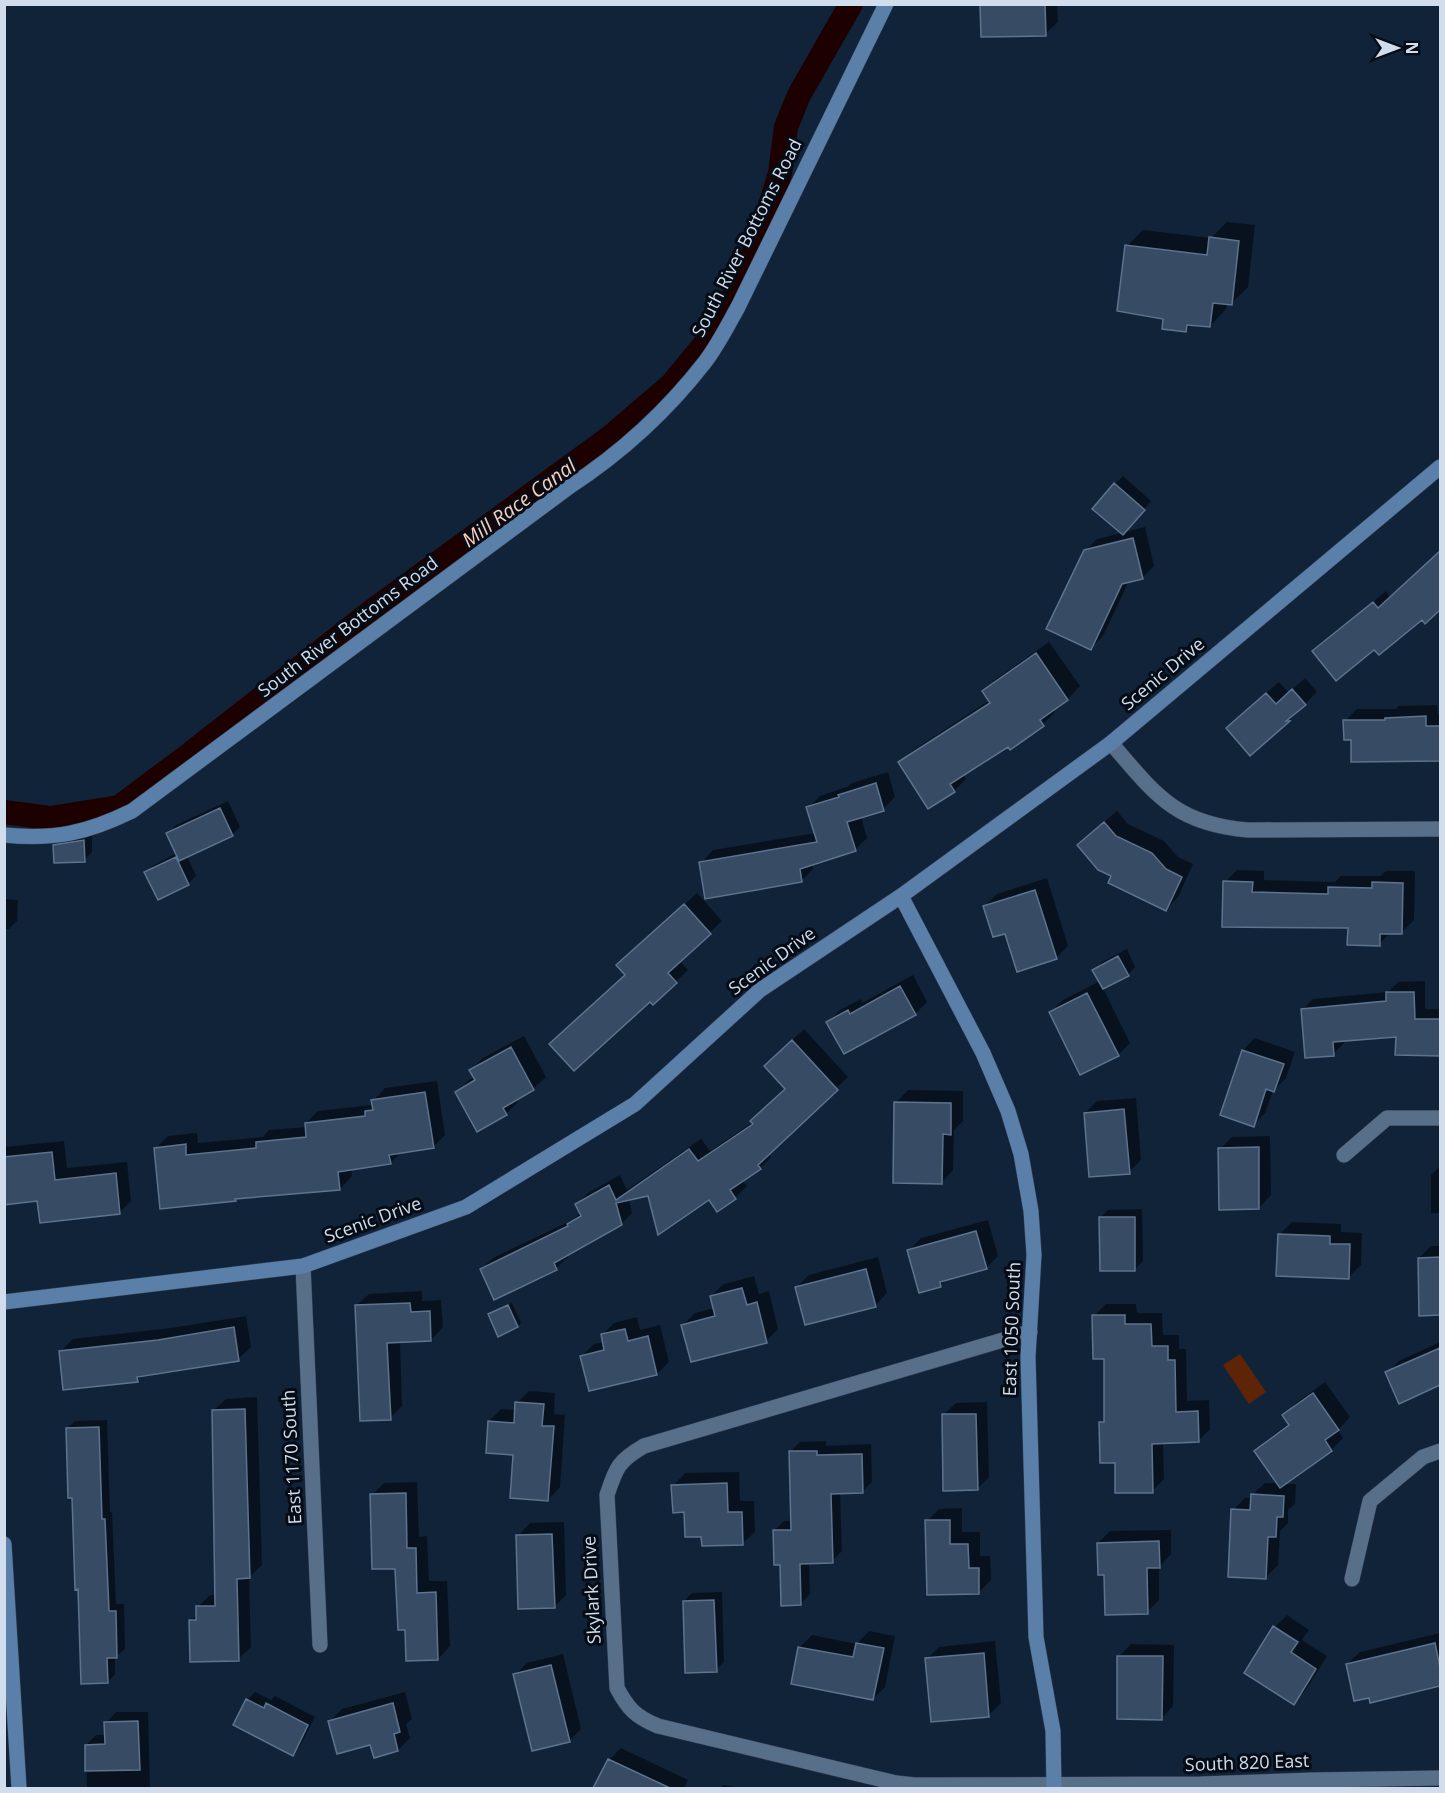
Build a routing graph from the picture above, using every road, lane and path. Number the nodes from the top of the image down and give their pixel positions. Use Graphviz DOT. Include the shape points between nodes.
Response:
graph roads {
  1 [pos="886,4"];
  2 [pos="1440,467"];
  3 [pos="1112,742"];
  4 [pos="1440,829"];
  5 [pos="4,835"];
  6 [pos="901,896"];
  7 [pos="1440,1118"];
  8 [pos="1344,1155"];
  9 [pos="303,1266"];
  10 [pos="4,1302"];
  11 [pos="1030,1332"];
  12 [pos="1440,1450"];
  13 [pos="4,1544"];
  14 [pos="1352,1579"];
  15 [pos="320,1645"];
  16 [pos="1440,1779"];
  17 [pos="1314,1784"];
  18 [pos="1054,1787"];
  19 [pos="19,1788"];
  1 -- 5 [label="street, South River Bottoms Road" via="723,334 705,361 641,433 132,811 83,831 56,836"];
  2 -- 3 [label="street, Scenic Drive"];
  3 -- 4 [label="street" via="1160,797 1175,809 1210,824 1248,830"];
  3 -- 6 [label="street, Scenic Drive"];
  6 -- 9 [label="street, Scenic Drive" via="760,990 635,1104 466,1207"];
  6 -- 11 [label="street, East 1050 South" via="983,1053 1021,1154 1034,1255"];
  7 -- 8 [label="street" via="1387,1118"];
  9 -- 10 [label="street, Scenic Drive"];
  9 -- 15 [label="street, East 1170 South"];
  11 -- 18 [label="street, East 1050 South" via="1036,1637 1053,1731"];
  11 -- 18 [label="street, Skylark Drive" via="644,1446 627,1456 615,1470 607,1495 617,1688 626,1705 640,1718 658,1726 896,1783"];
  12 -- 14 [label="street" via="1423,1457 1370,1501"];
  13 -- 19 [label="street"];
  16 -- 17 [label="street, South 820 East"];
  17 -- 18 [label="street, South 820 East"];
}
